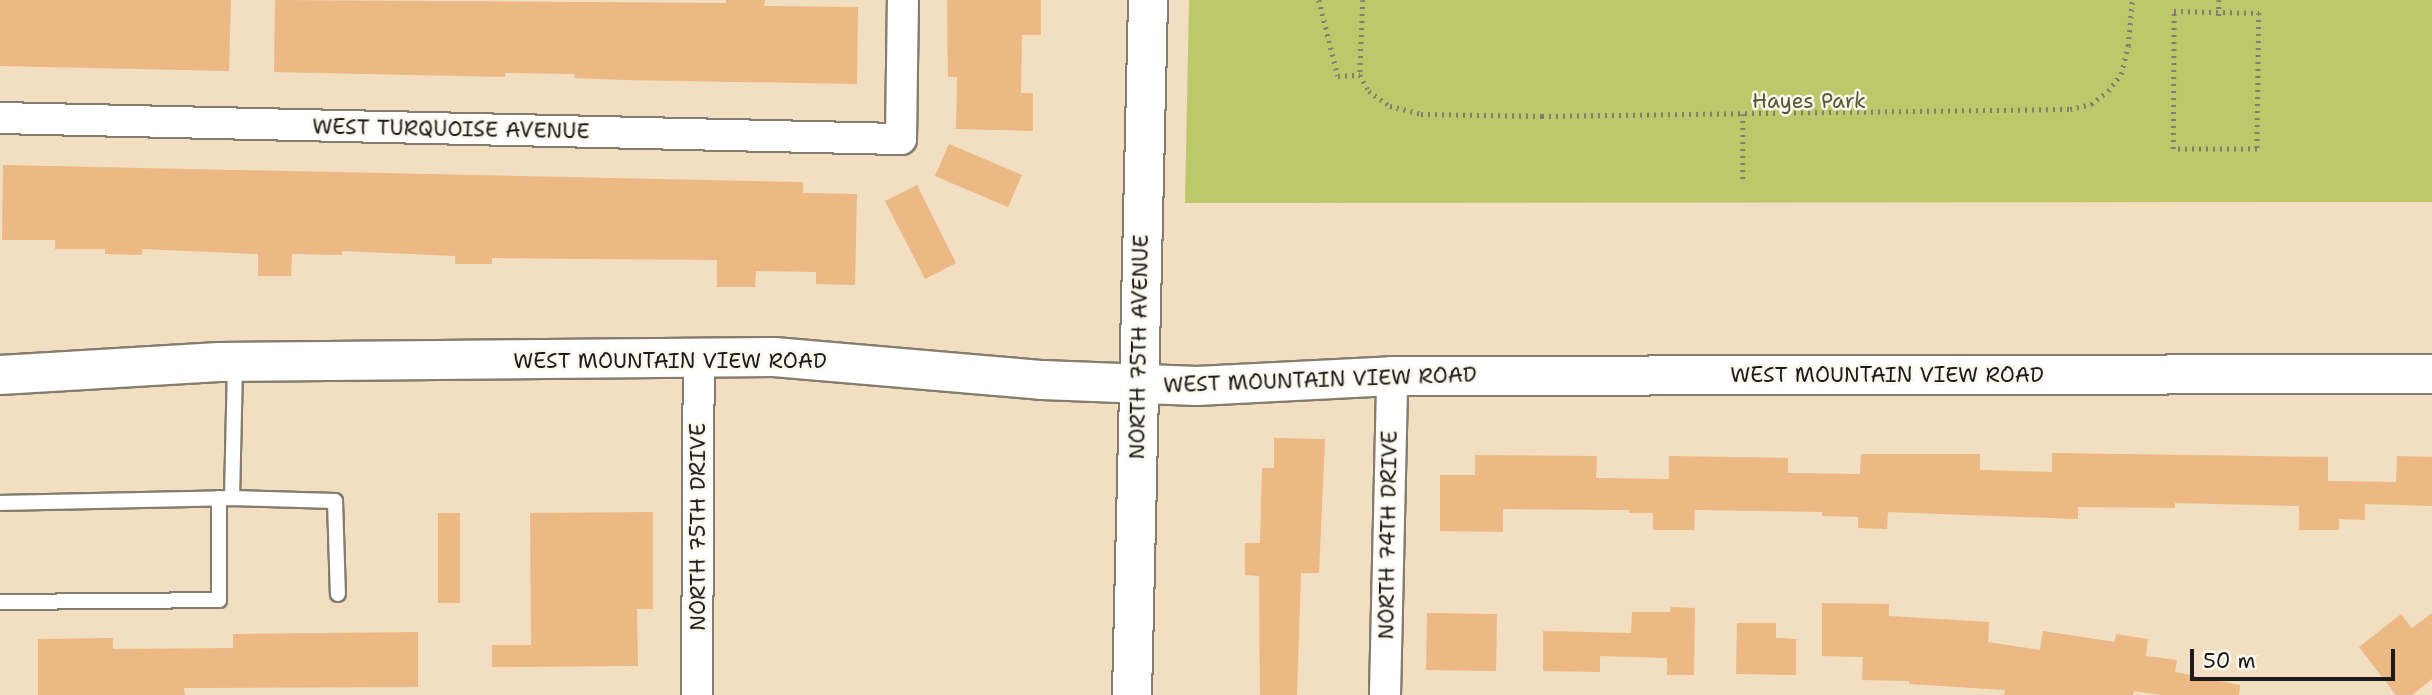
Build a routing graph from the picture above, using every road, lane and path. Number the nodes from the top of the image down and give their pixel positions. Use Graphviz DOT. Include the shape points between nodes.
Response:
graph roads {
  1 [pos="903,0"];
  2 [pos="1147,0"];
  3 [pos="1319,0"];
  4 [pos="1363,0"];
  5 [pos="2132,0"];
  6 [pos="2219,0"];
  7 [pos="2219,12"];
  8 [pos="2219,20"];
  9 [pos="1360,75"];
  10 [pos="1743,114"];
  11 [pos="0,118"];
  12 [pos="1743,181"];
  13 [pos="699,359"];
  14 [pos="235,362"];
  15 [pos="2432,374"];
  16 [pos="0,375"];
  17 [pos="1392,376"];
  18 [pos="1138,384"];
  19 [pos="226,498"];
  20 [pos="0,503"];
  21 [pos="338,594"];
  22 [pos="0,603"];
  23 [pos="696,695"];
  24 [pos="1132,695"];
  25 [pos="1385,695"];
  1 -- 11 [label="street, WEST TURQUOISE AVENUE" via="901,139"];
  2 -- 18 [label="street, NORTH 75TH AVENUE"];
  3 -- 9 [label="path" via="1338,76"];
  4 -- 9 [label="path"];
  5 -- 10 [label="path" via="2121,74 2091,104 2070,109"];
  6 -- 7 [label="path"];
  7 -- 7 [label="path" via="2259,13 2257,149 2173,149 2174,11"];
  7 -- 8 [label="path"];
  9 -- 10 [label="path" via="1369,91 1390,106 1421,114"];
  10 -- 12 [label="path"];
  13 -- 14 [label="street, WEST MOUNTAIN VIEW ROAD"];
  13 -- 18 [label="street, WEST MOUNTAIN VIEW ROAD" via="774,357"];
  13 -- 23 [label="street, NORTH 75TH DRIVE"];
  14 -- 16 [label="street, WEST MOUNTAIN VIEW ROAD"];
  14 -- 19 [label="lane"];
  15 -- 17 [label="street, WEST MOUNTAIN VIEW ROAD"];
  17 -- 18 [label="street, WEST MOUNTAIN VIEW ROAD" via="1197,386"];
  17 -- 25 [label="street, NORTH 74TH DRIVE"];
  18 -- 24 [label="street, NORTH 75TH AVENUE"];
  19 -- 20 [label="lane"];
  19 -- 21 [label="lane" via="335,501"];
  19 -- 22 [label="lane" via="219,600"];
}
